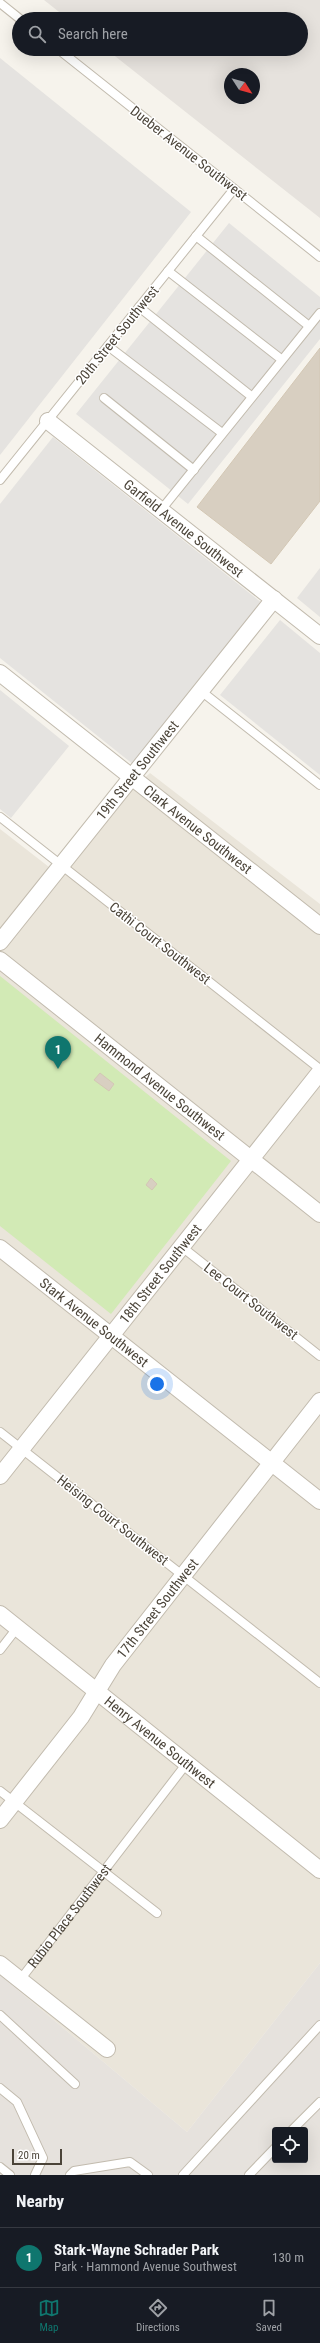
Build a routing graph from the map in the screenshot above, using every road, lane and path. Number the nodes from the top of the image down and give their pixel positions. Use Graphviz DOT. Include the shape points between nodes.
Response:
graph roads {
  1 [pos="0,3"];
  2 [pos="12,13"];
  3 [pos="67,56"];
  4 [pos="234,189"];
  5 [pos="196,236"];
  6 [pos="320,257"];
  7 [pos="168,271"];
  8 [pos="139,307"];
  9 [pos="320,312"];
  10 [pos="309,326"];
  11 [pos="108,346"];
  12 [pos="282,359"];
  13 [pos="251,396"];
  14 [pos="104,398"];
  15 [pos="48,421"];
  16 [pos="222,433"];
  17 [pos="194,470"];
  18 [pos="0,480"];
  19 [pos="161,510"];
  20 [pos="274,599"];
  21 [pos="320,636"];
  22 [pos="0,673"];
  23 [pos="201,691"];
  24 [pos="132,778"];
  25 [pos="320,785"];
  26 [pos="0,817"];
  27 [pos="61,865"];
  28 [pos="320,926"];
  29 [pos="0,942"];
  30 [pos="0,960"];
  31 [pos="320,1070"];
  32 [pos="251,1159"];
  33 [pos="320,1214"];
  34 [pos="182,1247"];
  35 [pos="0,1248"];
  36 [pos="112,1337"];
  37 [pos="320,1356"];
  38 [pos="320,1401"];
  39 [pos="0,1432"];
  40 [pos="22,1449"];
  41 [pos="271,1462"];
  42 [pos="0,1476"];
  43 [pos="320,1501"];
  44 [pos="182,1574"];
  45 [pos="0,1614"];
  46 [pos="18,1628"];
  47 [pos="0,1650"];
  48 [pos="320,1683"];
  49 [pos="97,1691"];
  50 [pos="187,1763"];
  51 [pos="0,1791"];
  52 [pos="14,1802"];
  53 [pos="0,1820"];
  54 [pos="320,1870"];
  55 [pos="104,1871"];
  56 [pos="157,1913"];
  57 [pos="0,1964"];
  58 [pos="20,1980"];
  59 [pos="0,2015"];
  60 [pos="320,2025"];
  61 [pos="107,2049"];
  62 [pos="75,2084"];
  63 [pos="0,2088"];
  64 [pos="320,2102"];
  65 [pos="295,2127"];
  66 [pos="272,2151"];
  67 [pos="0,2167"];
  68 [pos="10,2175"];
  69 [pos="35,2175"];
  70 [pos="70,2175"];
  71 [pos="148,2175"];
  72 [pos="183,2175"];
  73 [pos="249,2175"];
  1 -- 2 [label="lane"];
  3 -- 4 [label="lane, Dueber Avenue Southwest"];
  4 -- 5 [label="lane, 20th Street Southwest"];
  4 -- 6 [label="lane, Dueber Avenue Southwest"];
  5 -- 7 [label="lane, 20th Street Southwest"];
  5 -- 10 [label="lane"];
  7 -- 8 [label="lane, 20th Street Southwest"];
  7 -- 12 [label="lane"];
  8 -- 11 [label="lane, 20th Street Southwest"];
  8 -- 13 [label="lane"];
  9 -- 10 [label="lane"];
  10 -- 12 [label="lane"];
  11 -- 15 [label="lane, 20th Street Southwest"];
  11 -- 16 [label="lane"];
  12 -- 13 [label="lane"];
  13 -- 16 [label="lane"];
  14 -- 17 [label="lane"];
  15 -- 18 [label="lane, 20th Street Southwest"];
  15 -- 19 [label="street, Garfield Avenue Southwest"];
  16 -- 17 [label="lane"];
  17 -- 19 [label="lane"];
  19 -- 20 [label="street, Garfield Avenue Southwest"];
  20 -- 21 [label="street, Garfield Avenue Southwest"];
  20 -- 23 [label="street, 19th Street Southwest"];
  22 -- 24 [label="street, Clark Avenue Southwest"];
  23 -- 24 [label="street, 19th Street Southwest"];
  23 -- 25 [label="lane"];
  24 -- 27 [label="street, 19th Street Southwest"];
  24 -- 28 [label="street, Clark Avenue Southwest"];
  26 -- 27 [label="lane, Cathi Court Southwest"];
  27 -- 29 [label="street, 19th Street Southwest"];
  27 -- 31 [label="lane, Cathi Court Southwest"];
  30 -- 32 [label="street, Hammond Avenue Southwest"];
  31 -- 32 [label="street, 18th Street Southwest"];
  32 -- 33 [label="street, Hammond Avenue Southwest"];
  32 -- 34 [label="street, 18th Street Southwest"];
  34 -- 36 [label="street, 18th Street Southwest"];
  34 -- 37 [label="lane, Lee Court Southwest"];
  35 -- 36 [label="street, Stark Avenue Southwest"];
  36 -- 40 [label="street, 18th Street Southwest"];
  36 -- 41 [label="street, Stark Avenue Southwest"];
  38 -- 41 [label="street, 17th Street Southwest"];
  39 -- 40 [label="lane, Heising Court Southwest"];
  40 -- 42 [label="street, 18th Street Southwest"];
  40 -- 44 [label="lane, Heising Court Southwest"];
  41 -- 43 [label="street, Stark Avenue Southwest"];
  41 -- 44 [label="street, 17th Street Southwest"];
  44 -- 48 [label="lane, Heising Court Southwest"];
  44 -- 49 [label="street, 17th Street Southwest" via="113,1665"];
  45 -- 46 [label="street, Henry Avenue Southwest"];
  46 -- 47 [label="lane"];
  46 -- 49 [label="street, Henry Avenue Southwest"];
  49 -- 50 [label="street, Henry Avenue Southwest"];
  49 -- 52 [label="street, 17th Street Southwest" via="81,1716"];
  50 -- 54 [label="street, Henry Avenue Southwest"];
  50 -- 55 [label="lane, Rubio Place Southwest"];
  51 -- 52 [label="lane"];
  52 -- 53 [label="street, 17th Street Southwest"];
  52 -- 55 [label="lane"];
  55 -- 56 [label="lane"];
  55 -- 58 [label="lane, Rubio Place Southwest"];
  57 -- 58 [label="street"];
  58 -- 61 [label="street, Rubio Place Southwest"];
  59 -- 62 [label="lane"];
  60 -- 72 [label="lane"];
  63 -- 69 [label="lane" via="17,2102 43,2158"];
  64 -- 65 [label="lane"];
  66 -- 73 [label="lane"];
  67 -- 68 [label="lane"];
  70 -- 71 [label="lane" via="74,2171 130,2162"];
}
